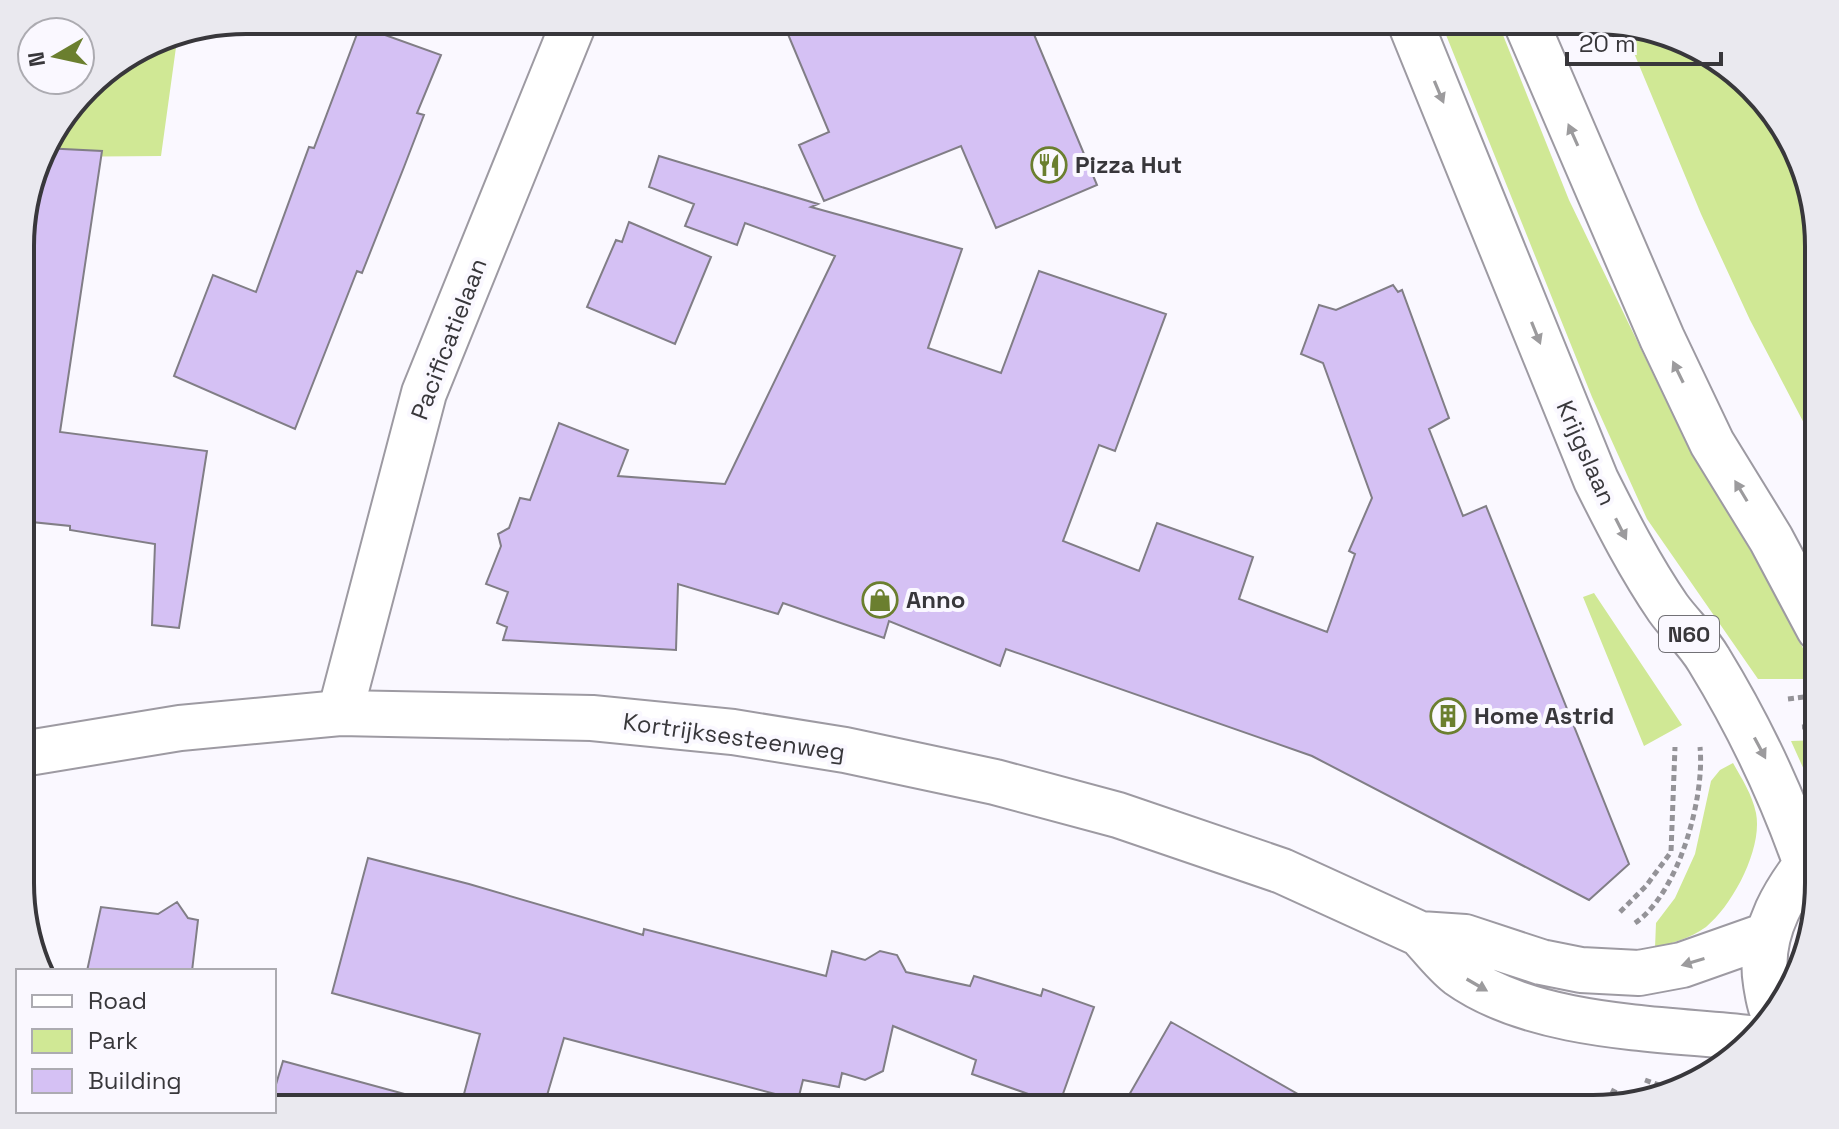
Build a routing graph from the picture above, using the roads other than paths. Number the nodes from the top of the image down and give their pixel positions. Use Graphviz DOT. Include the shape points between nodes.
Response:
graph roads {
  1 [pos="569,34"];
  2 [pos="1415,34"];
  3 [pos="1531,34"];
  4 [pos="1805,603"];
  5 [pos="340,713"];
  6 [pos="34,752"];
  7 [pos="1805,842"];
  8 [pos="1805,866"];
  9 [pos="1420,934"];
  10 [pos="1767,935"];
  11 [pos="1770,999"];
  12 [pos="1738,1037"];
  1 -- 5 [label="main road, Pacificatielaan" via="424,393"];
  2 -- 7 [label="main road, Krijgslaan / N60, one-way" via="1596,480 1668,608 1707,657 1742,715"];
  4 -- 3 [label="main road, one-way" via="1712,443"];
  5 -- 6 [label="main road, Kortrijksesteenweg" via="180,728"];
  5 -- 9 [label="main road, Kortrijksesteenweg" via="592,718 733,732 870,755 1118,815 1282,871"];
  8 -- 10 [label="main road" via="1781,899"];
  10 -- 9 [label="main road, Kortrijksesteenweg, one-way" via="1682,965 1618,973 1541,962 1465,937"];
  9 -- 12 [label="main road, Kortrijksesteenweg, one-way" via="1456,973 1527,1006 1638,1030"];
  10 -- 11 [label="main road" via="1764,972"];
}
